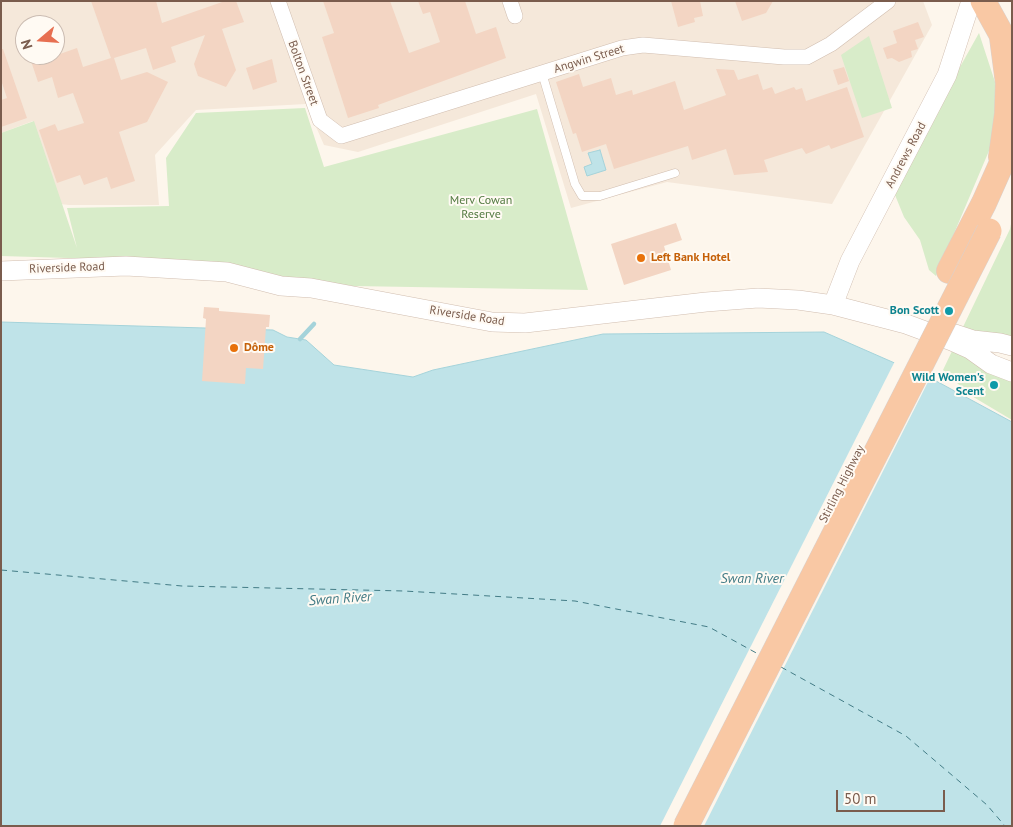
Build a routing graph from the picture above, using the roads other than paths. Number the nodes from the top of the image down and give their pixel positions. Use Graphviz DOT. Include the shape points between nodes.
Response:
graph roads {
  1 [pos="278,1"];
  2 [pos="510,1"];
  3 [pos="888,1"];
  4 [pos="971,1"];
  5 [pos="983,1"];
  6 [pos="515,16"];
  7 [pos="1007,45"];
  8 [pos="542,74"];
  9 [pos="341,136"];
  10 [pos="1012,140"];
  11 [pos="675,173"];
  12 [pos="1006,175"];
  13 [pos="981,227"];
  14 [pos="1,263"];
  15 [pos="1,271"];
  16 [pos="834,300"];
  17 [pos="1012,346"];
  18 [pos="1012,372"];
  19 [pos="671,826"];
  20 [pos="686,826"];
  1 -- 9 [label="street, Bolton Street" via="320,120"];
  2 -- 6 [label="street"];
  3 -- 8 [label="street, Angwin Street" via="807,57 643,45 622,48"];
  4 -- 16 [label="street, Andrews Road" via="947,75 850,261"];
  5 -- 7 [label="highway"];
  7 -- 12 [label="highway" via="1007,114 1001,145"];
  8 -- 9 [label="street, Angwin Street"];
  8 -- 11 [label="lane" via="575,184 582,196 600,196"];
  10 -- 12 [label="highway, Stirling Highway"];
  12 -- 13 [label="highway, Stirling Highway"];
  13 -- 19 [label="highway, Stirling Highway"];
  13 -- 20 [label="highway, Stirling Highway, bridge"];
  14 -- 16 [label="street, Riverside Road" via="113,259 198,263 276,273 492,313 782,288"];
  15 -- 16 [label="street, Riverside Road" via="126,266 227,272 281,286 311,288 492,322 525,323 758,298"];
  16 -- 17 [label="street, Riverside Road" via="973,340"];
  16 -- 18 [label="street, Riverside Road" via="952,341 991,364"];
}
